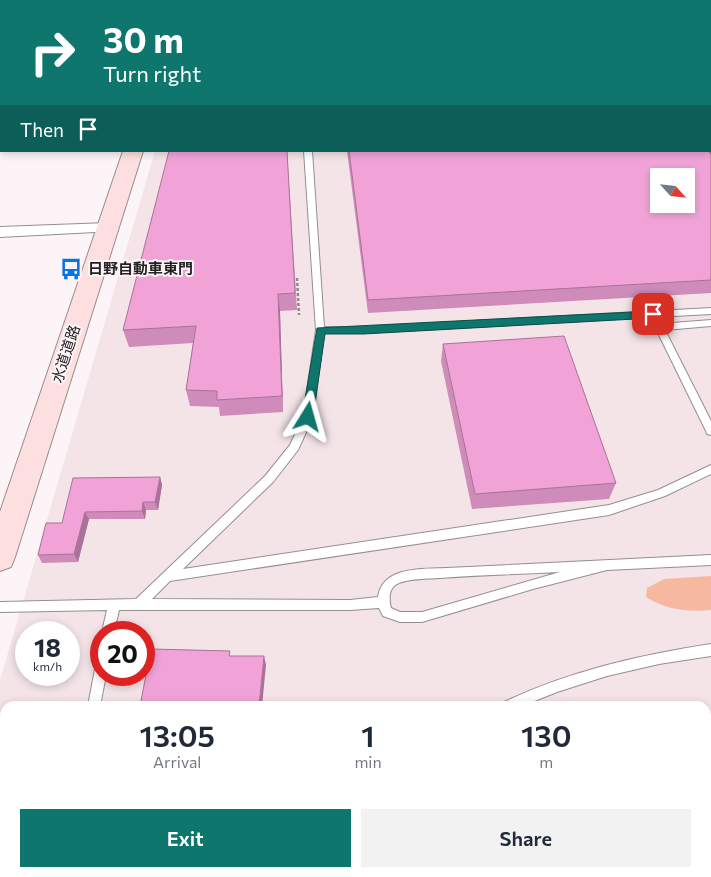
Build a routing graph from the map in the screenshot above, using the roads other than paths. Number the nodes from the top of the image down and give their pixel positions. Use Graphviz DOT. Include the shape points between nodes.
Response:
graph roads {
  1 [pos="133,152"];
  2 [pos="308,152"];
  3 [pos="108,228"];
  4 [pos="0,232"];
  5 [pos="711,312"];
  6 [pos="711,323"];
  7 [pos="320,330"];
  8 [pos="711,431"];
  9 [pos="711,469"];
  10 [pos="5,527"];
  11 [pos="0,557"];
  12 [pos="711,560"];
  13 [pos="606,565"];
  14 [pos="166,578"];
  15 [pos="383,602"];
  16 [pos="140,604"];
  17 [pos="114,605"];
  18 [pos="0,606"];
  19 [pos="110,621"];
  20 [pos="711,650"];
  21 [pos="98,686"];
  22 [pos="95,701"];
  23 [pos="518,701"];
  1 -- 3 [label="street, 水道道路"];
  2 -- 7 [label="lane"];
  3 -- 4 [label="street"];
  3 -- 10 [label="street, 水道道路"];
  5 -- 7 [label="lane"];
  6 -- 8 [label="lane" via="659,327"];
  7 -- 14 [label="lane" via="308,417 294,447 269,478"];
  9 -- 14 [label="lane" via="686,485 651,499 609,510"];
  10 -- 11 [label="street, 水道道路"];
  12 -- 13 [label="lane"];
  13 -- 15 [label="lane" via="422,618 400,617 387,612"];
  13 -- 15 [label="lane" via="444,573 394,580 385,589"];
  14 -- 16 [label="lane"];
  15 -- 16 [label="lane" via="350,605"];
  16 -- 17 [label="lane"];
  17 -- 18 [label="lane"];
  17 -- 19 [label="lane"];
  20 -- 23 [label="lane" via="610,669"];
  21 -- 22 [label="lane"];
}
